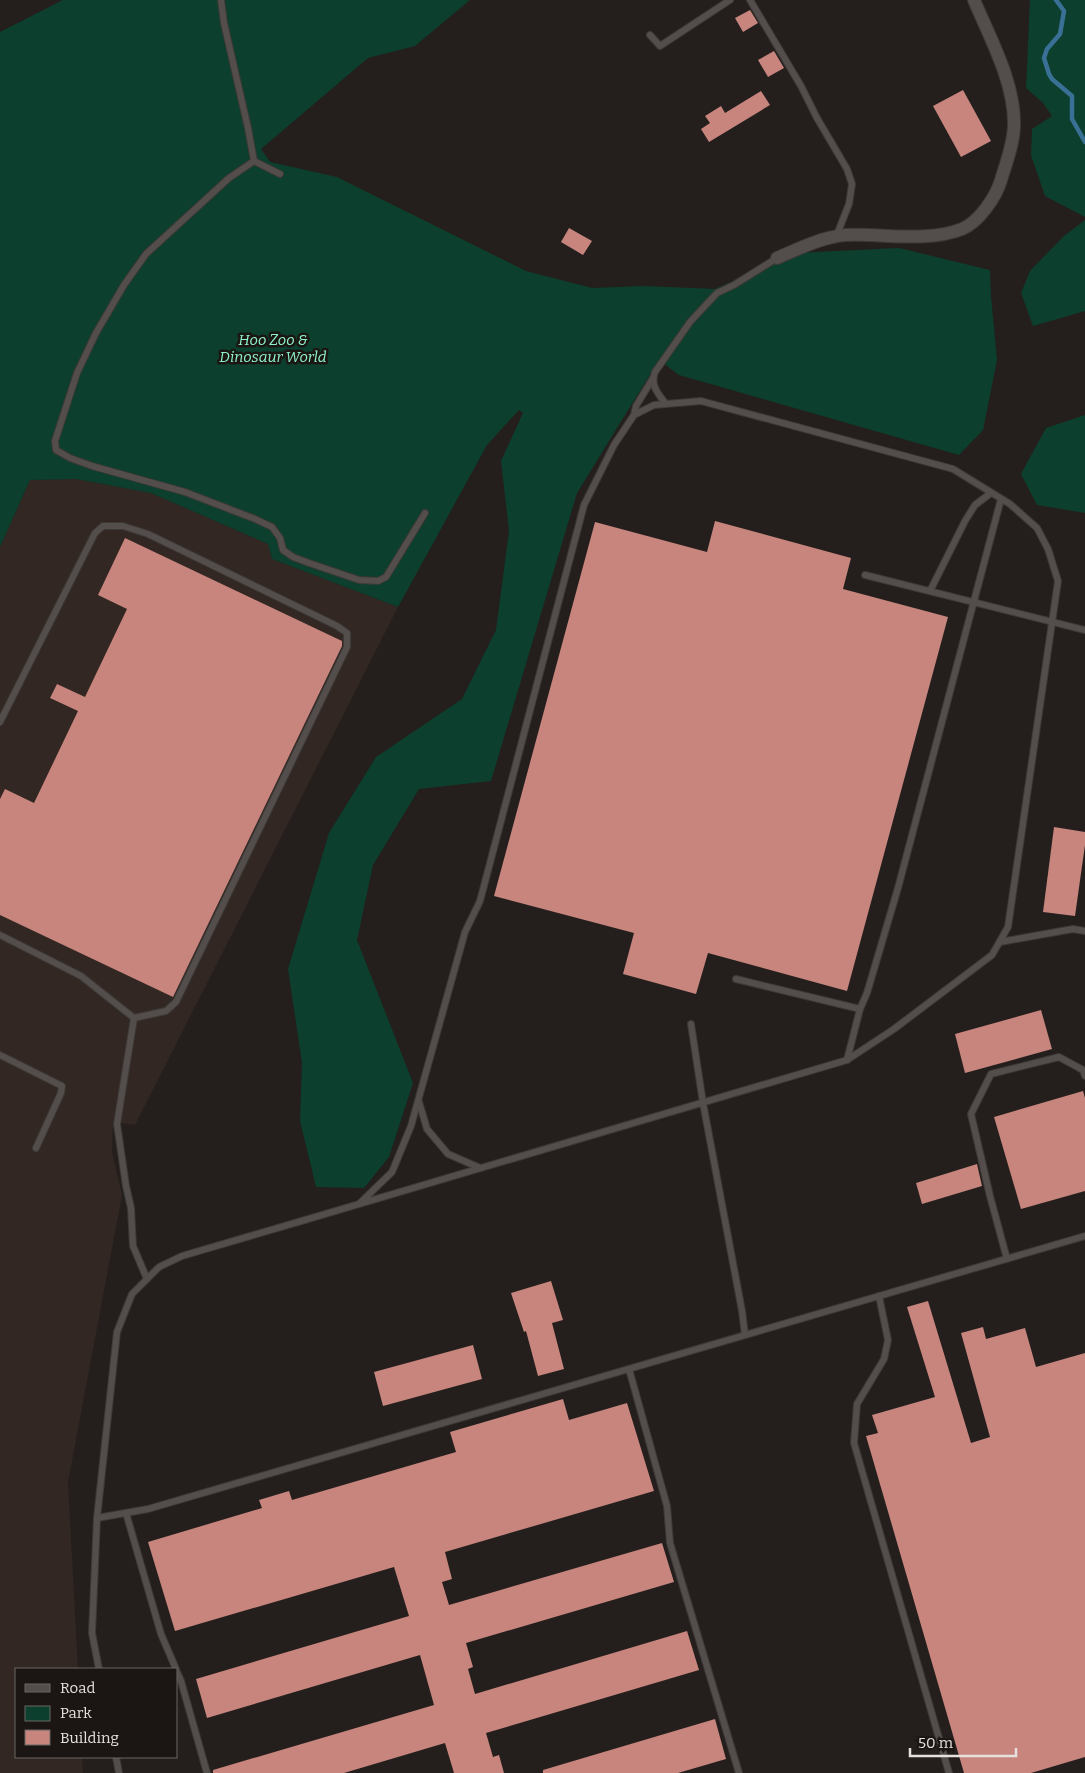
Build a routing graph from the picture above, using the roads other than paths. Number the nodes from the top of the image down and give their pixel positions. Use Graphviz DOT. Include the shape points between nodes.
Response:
graph roads {
  1 [pos="221,0"];
  2 [pos="730,0"];
  3 [pos="750,0"];
  4 [pos="974,0"];
  5 [pos="650,35"];
  6 [pos="254,161"];
  7 [pos="280,174"];
  8 [pos="836,237"];
  9 [pos="777,258"];
  10 [pos="652,378"];
  11 [pos="666,404"];
  12 [pos="634,415"];
  13 [pos="991,493"];
  14 [pos="1002,499"];
  15 [pos="425,513"];
  16 [pos="865,575"];
  17 [pos="930,591"];
  18 [pos="974,601"];
  19 [pos="1052,621"];
  20 [pos="1085,630"];
  21 [pos="0,722"];
  22 [pos="1085,931"];
  23 [pos="0,935"];
  24 [pos="1000,942"];
  25 [pos="736,979"];
  26 [pos="860,1009"];
  27 [pos="134,1018"];
  28 [pos="691,1024"];
  29 [pos="0,1055"];
  30 [pos="847,1060"];
  31 [pos="1085,1076"];
  32 [pos="418,1101"];
  33 [pos="703,1103"];
  34 [pos="36,1148"];
  35 [pos="480,1168"];
  36 [pos="360,1204"];
  37 [pos="1085,1236"];
  38 [pos="1007,1259"];
  39 [pos="147,1280"];
  40 [pos="879,1296"];
  41 [pos="745,1335"];
  42 [pos="628,1369"];
  43 [pos="126,1513"];
  44 [pos="97,1518"];
  45 [pos="99,1668"];
  46 [pos="175,1668"];
  47 [pos="178,1674"];
  48 [pos="116,1758"];
  49 [pos="119,1773"];
  50 [pos="207,1773"];
  51 [pos="739,1773"];
  52 [pos="949,1773"];
  1 -- 6 [label="lane"];
  2 -- 5 [label="lane" via="660,46"];
  3 -- 8 [label="lane" via="847,169 852,184 849,204"];
  4 -- 8 [label="street" via="1009,86 1012,105 1012,142 998,188 986,208 962,229 906,237 870,234"];
  6 -- 7 [label="lane"];
  6 -- 15 [label="lane" via="229,178 146,254 124,285 77,373 56,450 92,466 185,492 256,519 272,527 283,550 293,557 359,580 378,581 386,577"];
  8 -- 9 [label="street"];
  9 -- 10 [label="lane" via="717,293 690,322"];
  10 -- 11 [label="lane" via="654,388"];
  10 -- 12 [label="lane"];
  11 -- 12 [label="lane" via="654,405"];
  11 -- 13 [label="lane" via="701,401 953,469"];
  12 -- 32 [label="lane" via="584,505 480,901 465,932"];
  13 -- 14 [label="lane"];
  13 -- 17 [label="lane" via="965,520"];
  14 -- 18 [label="lane"];
  14 -- 19 [label="lane" via="1037,528 1048,550 1058,581"];
  16 -- 17 [label="lane"];
  17 -- 18 [label="lane"];
  18 -- 19 [label="lane"];
  18 -- 26 [label="lane" via="898,888"];
  19 -- 20 [label="lane"];
  19 -- 24 [label="lane" via="1008,927"];
  21 -- 27 [label="lane" via="95,533 103,526 123,526 148,534 347,633 347,647 176,1002 166,1011"];
  22 -- 24 [label="lane" via="1073,929"];
  23 -- 27 [label="lane" via="81,976"];
  24 -- 30 [label="lane" via="992,955 969,973"];
  25 -- 26 [label="lane"];
  26 -- 30 [label="lane"];
  27 -- 39 [label="lane" via="117,1124 131,1208 133,1246"];
  28 -- 33 [label="lane"];
  29 -- 34 [label="lane" via="62,1086"];
  30 -- 33 [label="lane"];
  31 -- 38 [label="lane" via="1083,1070 1059,1057 991,1074 971,1114"];
  32 -- 35 [label="lane" via="427,1129 448,1154"];
  32 -- 36 [label="lane" via="392,1172"];
  33 -- 35 [label="lane"];
  33 -- 41 [label="lane"];
  35 -- 36 [label="lane"];
  36 -- 39 [label="lane" via="182,1256 159,1268"];
  37 -- 38 [label="lane"];
  38 -- 40 [label="lane"];
  39 -- 44 [label="lane" via="132,1294 117,1332"];
  40 -- 41 [label="lane"];
  40 -- 52 [label="lane" via="888,1340 884,1359 857,1404 854,1444"];
  41 -- 42 [label="lane"];
  42 -- 43 [label="lane"];
  42 -- 51 [label="lane" via="667,1506 670,1543"];
  43 -- 44 [label="lane"];
  43 -- 46 [label="lane" via="161,1634"];
  44 -- 45 [label="lane" via="92,1633"];
  47 -- 50 [label="lane"];
  48 -- 49 [label="lane"];
}
